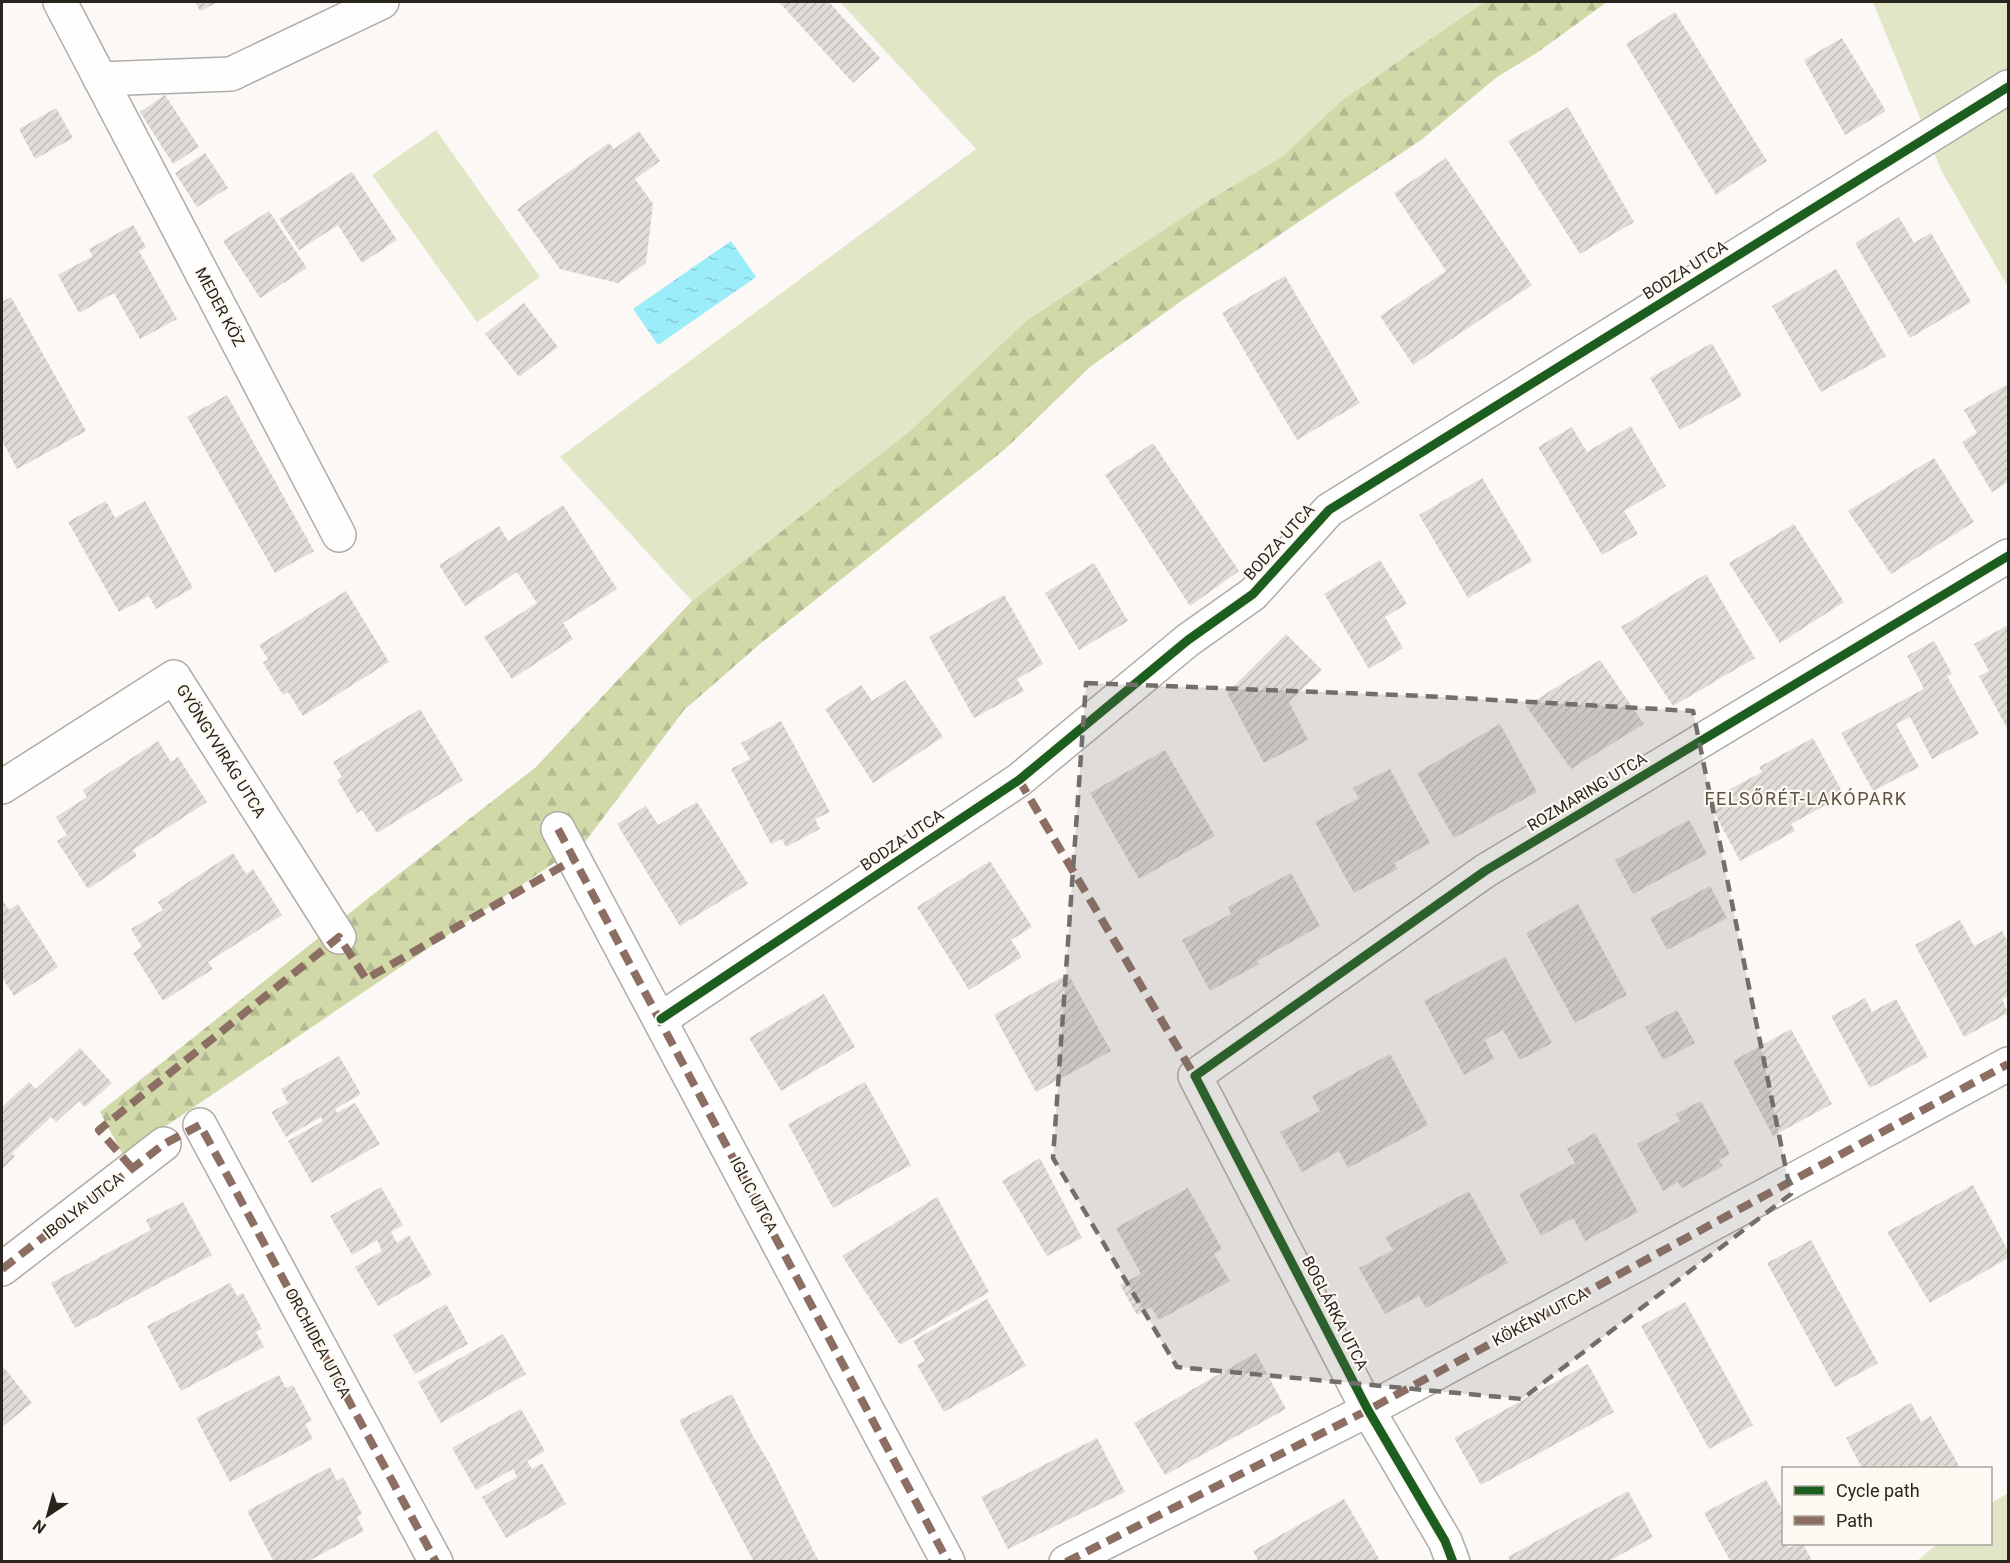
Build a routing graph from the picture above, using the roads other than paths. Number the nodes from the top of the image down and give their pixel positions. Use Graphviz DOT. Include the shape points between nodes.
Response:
graph roads {
  1 [pos="60,2"];
  2 [pos="382,2"];
  3 [pos="100,79"];
  4 [pos="2008,87"];
  5 [pos="339,535"];
  6 [pos="2008,556"];
  7 [pos="2,787"];
  8 [pos="558,829"];
  9 [pos="339,937"];
  10 [pos="661,1019"];
  11 [pos="2008,1064"];
  12 [pos="1196,1076"];
  13 [pos="200,1125"];
  14 [pos="164,1144"];
  15 [pos="2,1269"];
  16 [pos="1368,1410"];
  17 [pos="436,1562"];
  18 [pos="948,1562"];
  19 [pos="1066,1562"];
  20 [pos="1453,1562"];
  1 -- 3 [label="street, MEDER KÖZ"];
  2 -- 3 [label="street" via="231,74"];
  3 -- 5 [label="street, MEDER KÖZ"];
  4 -- 10 [label="street, BODZA UTCA" via="1329,510 1253,594 1188,640 1019,780"];
  6 -- 12 [label="street, ROZMARING UTCA" via="1485,871"];
  7 -- 9 [label="street, GYÖNGYVIRÁG UTCA" via="174,677"];
  8 -- 10 [label="street, IGLIC UTCA"];
  10 -- 18 [label="street, IGLIC UTCA"];
  11 -- 16 [label="street, KÖKÉNY UTCA"];
  12 -- 16 [label="street, BOGLÁRKA UTCA"];
  13 -- 17 [label="street, ORCHIDEA UTCA"];
  14 -- 15 [label="street, IBOLYA UTCA"];
  16 -- 19 [label="street, KÖKÉNY UTCA"];
  16 -- 20 [label="street, BOGLÁRKA UTCA" via="1445,1541"];
}
